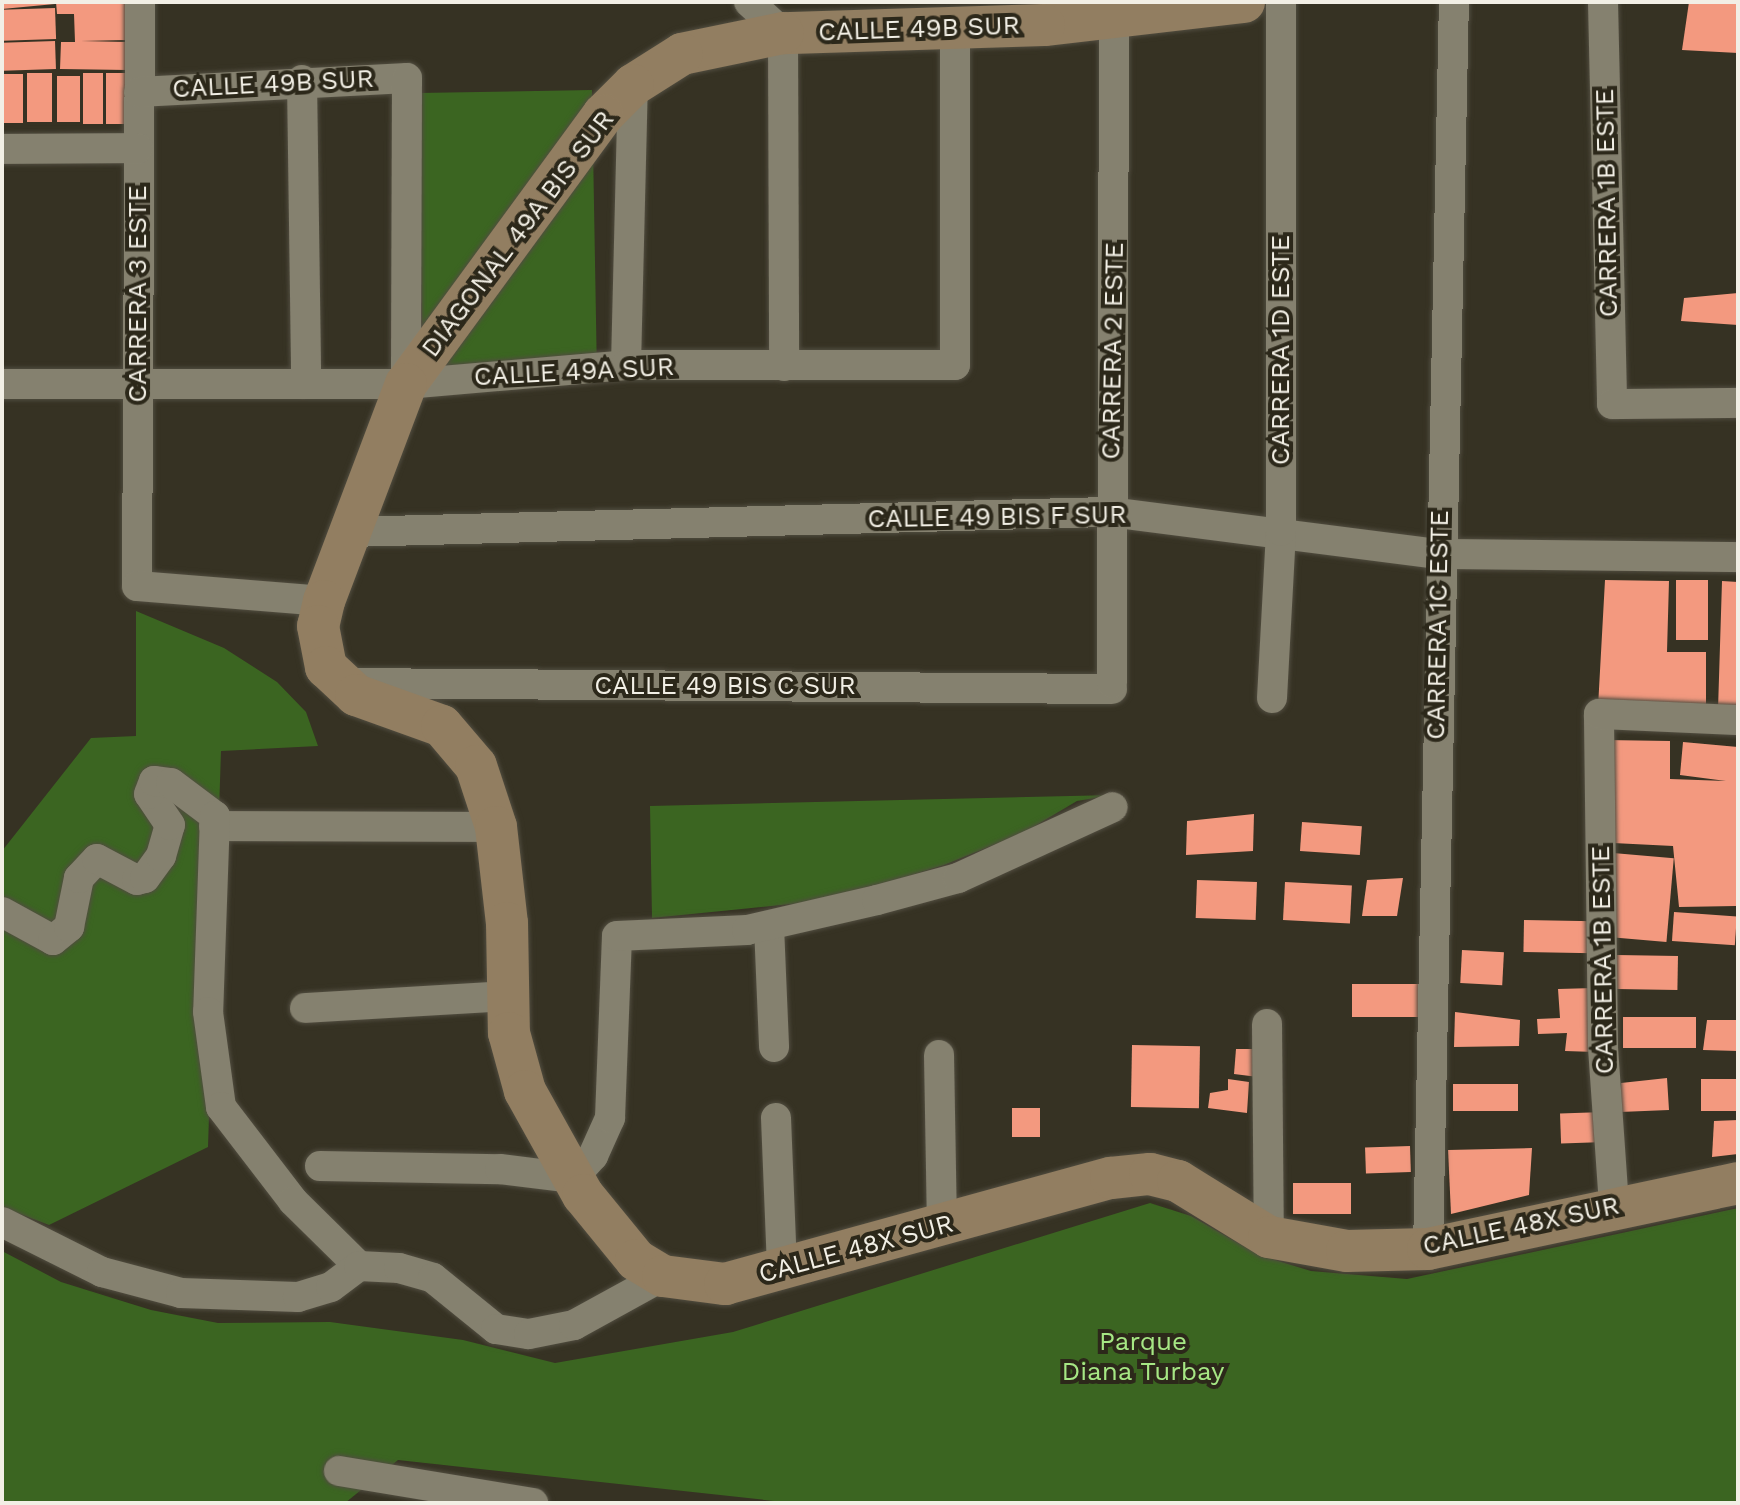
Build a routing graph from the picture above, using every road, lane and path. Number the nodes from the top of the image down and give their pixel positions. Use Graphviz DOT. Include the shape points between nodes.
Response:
graph roads {
  1 [pos="140,2"];
  2 [pos="749,2"];
  3 [pos="1244,2"];
  4 [pos="1281,2"];
  5 [pos="1454,2"];
  6 [pos="1603,2"];
  7 [pos="1046,13"];
  8 [pos="1114,19"];
  9 [pos="955,30"];
  10 [pos="783,33"];
  11 [pos="302,80"];
  12 [pos="633,85"];
  13 [pos="139,92"];
  14 [pos="138,148"];
  15 [pos="2,149"];
  16 [pos="626,365"];
  17 [pos="784,366"];
  18 [pos="2,384"];
  19 [pos="137,384"];
  20 [pos="306,384"];
  21 [pos="406,384"];
  22 [pos="1738,403"];
  23 [pos="1110,512"];
  24 [pos="1281,531"];
  25 [pos="349,532"];
  26 [pos="1439,554"];
  27 [pos="1738,557"];
  28 [pos="324,601"];
  29 [pos="338,683"];
  30 [pos="1112,686"];
  31 [pos="1272,698"];
  32 [pos="1738,720"];
  33 [pos="1113,807"];
  34 [pos="214,821"];
  35 [pos="496,827"];
  36 [pos="2,912"];
  37 [pos="769,926"];
  38 [pos="506,996"];
  39 [pos="305,1008"];
  40 [pos="1267,1024"];
  41 [pos="774,1047"];
  42 [pos="939,1055"];
  43 [pos="776,1118"];
  44 [pos="320,1166"];
  45 [pos="573,1178"];
  46 [pos="1738,1183"];
  47 [pos="1614,1205"];
  48 [pos="2,1222"];
  49 [pos="942,1225"];
  50 [pos="1269,1237"];
  51 [pos="1428,1249"];
  52 [pos="359,1266"];
  53 [pos="782,1269"];
  54 [pos="663,1276"];
  55 [pos="339,1471"];
  56 [pos="533,1503"];
  1 -- 13 [label="street, CARRERA 3 ESTE"];
  2 -- 10 [label="street, CALLE 49B SUR"];
  3 -- 8 [label="street, CALLE 49B SUR"];
  4 -- 24 [label="street, CARRERA 1D ESTE"];
  5 -- 26 [label="street, CARRERA 1C ESTE"];
  6 -- 22 [label="street, CARRERA 1B ESTE" via="1612,404"];
  7 -- 8 [label="street, CALLE 49B SUR"];
  7 -- 9 [label="street, CALLE 49B SUR"];
  8 -- 23 [label="street, CARRERA 2 ESTE"];
  9 -- 10 [label="street, CALLE 49B SUR"];
  9 -- 17 [label="street, CALLE 49A SUR" via="955,365"];
  10 -- 12 [label="street, DIAGONAL 49A BIS SUR" via="682,54"];
  10 -- 17 [label="street"];
  11 -- 13 [label="street, CALLE 49B SUR"];
  11 -- 20 [label="street"];
  11 -- 21 [label="street, CALLE 49B SUR" via="407,78"];
  12 -- 16 [label="street"];
  12 -- 21 [label="street, DIAGONAL 49A BIS SUR" via="603,115"];
  13 -- 14 [label="street, CARRERA 3 ESTE"];
  14 -- 15 [label="street"];
  14 -- 19 [label="street, CARRERA 3 ESTE"];
  16 -- 17 [label="street, CALLE 49A SUR"];
  16 -- 21 [label="street, CALLE 49A SUR"];
  18 -- 19 [label="street, CALLE 49A SUR"];
  19 -- 20 [label="street, CALLE 49A SUR"];
  19 -- 28 [label="street, CARRERA 3 ESTE" via="137,586"];
  20 -- 21 [label="street, CALLE 49A SUR"];
  21 -- 25 [label="street, DIAGONAL 49A BIS SUR"];
  23 -- 24 [label="street, CALLE 49 BIS F SUR"];
  23 -- 25 [label="street, CALLE 49 BIS F SUR"];
  23 -- 30 [label="street, CARRERA 2 ESTE"];
  24 -- 26 [label="street, CALLE 49 BIS F SUR"];
  24 -- 31 [label="street, CARRERA 1D ESTE"];
  25 -- 28 [label="street, DIAGONAL 49A BIS SUR"];
  26 -- 27 [label="street, CALLE 49 BIS F SUR"];
  26 -- 51 [label="street, CARRERA 1C ESTE"];
  28 -- 29 [label="street, DIAGONAL 49A BIS SUR" via="319,648"];
  29 -- 30 [label="street, CALLE 49 BIS C SUR"];
  29 -- 35 [label="street" via="455,735 476,766"];
  32 -- 47 [label="street, CARRERA 1B ESTE" via="1599,714 1603,1046"];
  33 -- 37 [label="street" via="958,878"];
  34 -- 35 [label="street"];
  34 -- 36 [label="street" via="171,783 154,781 149,794 170,825 161,856 145,878 137,880 97,859 79,878 69,927 53,940"];
  34 -- 52 [label="street" via="208,1012 221,1107 293,1201"];
  35 -- 38 [label="street" via="507,923"];
  37 -- 41 [label="street"];
  37 -- 45 [label="street" via="617,936 610,1118 593,1156"];
  38 -- 39 [label="street"];
  38 -- 45 [label="street" via="525,1091"];
  40 -- 50 [label="street"];
  42 -- 49 [label="street"];
  43 -- 53 [label="street"];
  44 -- 45 [label="street" via="500,1169"];
  45 -- 54 [label="street" via="617,1240"];
  46 -- 47 [label="street, CALLE 48X SUR"];
  47 -- 51 [label="street, CALLE 48X SUR"];
  48 -- 52 [label="street" via="102,1272 181,1293 298,1297 331,1287"];
  49 -- 50 [label="street, CALLE 48X SUR" via="1111,1178 1150,1174 1178,1181"];
  49 -- 53 [label="street, CALLE 48X SUR"];
  50 -- 51 [label="street, CALLE 48X SUR" via="1347,1251"];
  52 -- 54 [label="street" via="433,1278 496,1329 529,1334 574,1325"];
  53 -- 54 [label="street, CALLE 48X SUR" via="715,1285"];
  55 -- 56 [label="street"];
}
